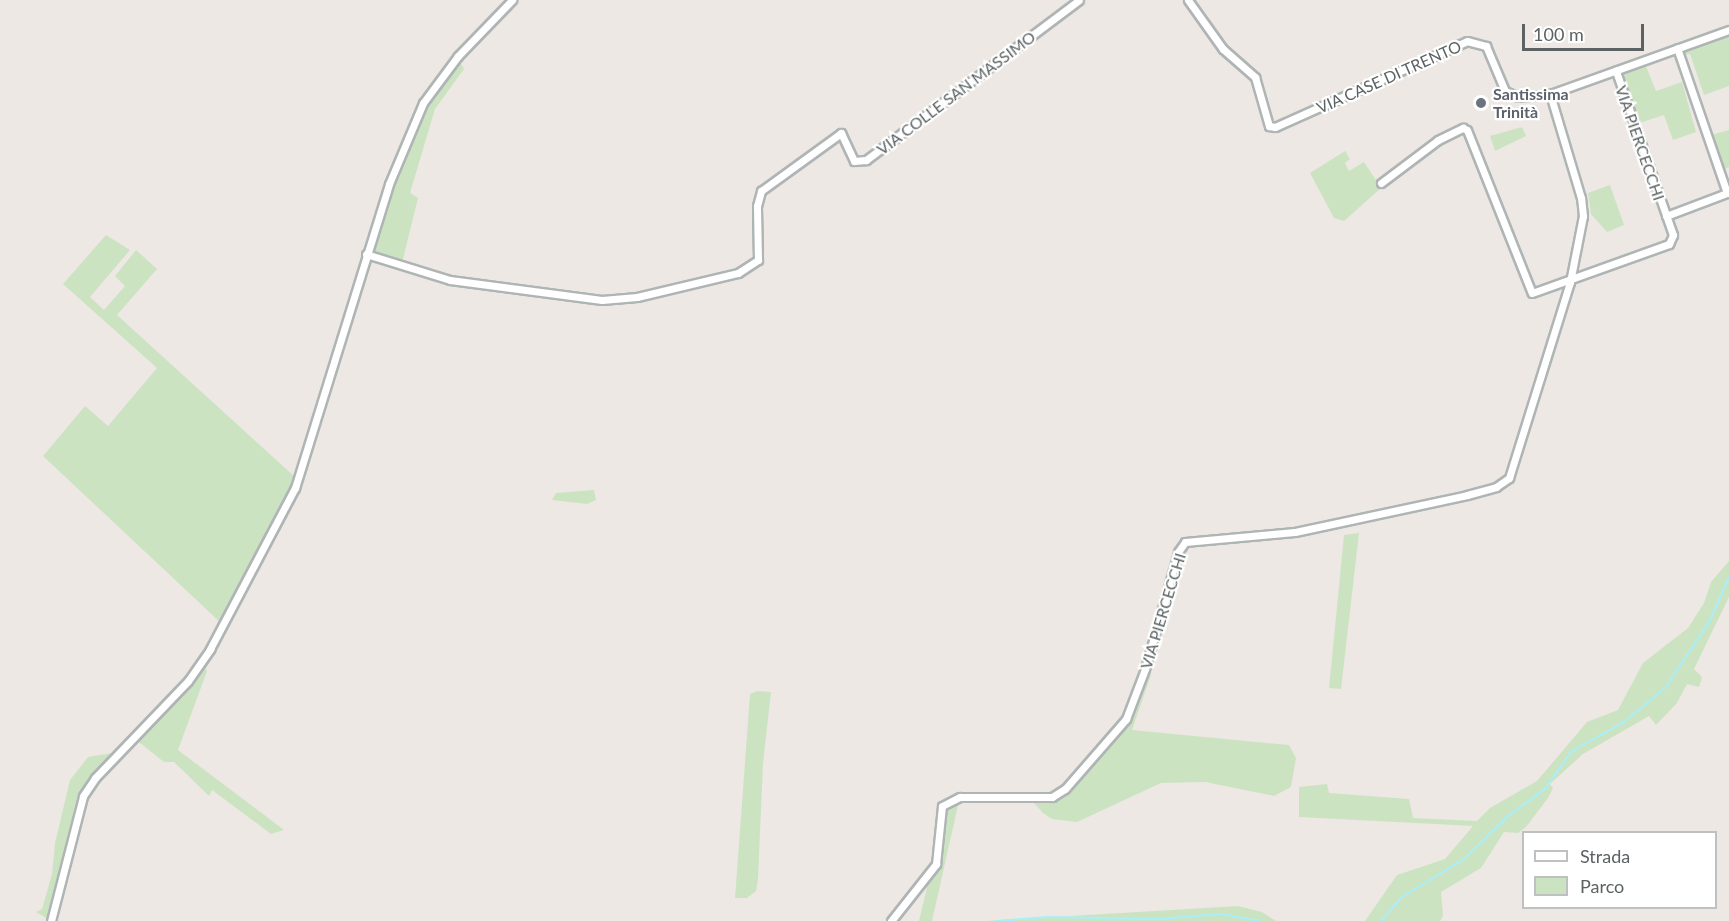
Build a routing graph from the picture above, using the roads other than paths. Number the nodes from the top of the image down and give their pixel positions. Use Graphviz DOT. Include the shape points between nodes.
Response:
graph roads {
  1 [pos="512,0"];
  2 [pos="1079,0"];
  3 [pos="1188,0"];
  4 [pos="1729,30"];
  5 [pos="1677,48"];
  6 [pos="1616,71"];
  7 [pos="1550,94"];
  8 [pos="1381,183"];
  9 [pos="1666,216"];
  10 [pos="366,254"];
  11 [pos="1570,282"];
  12 [pos="51,921"];
  13 [pos="891,921"];
  1 -- 10 [label="street" via="458,56 423,103 388,184"];
  2 -- 10 [label="street, VIA COLLE SAN MASSIMO" via="866,159 854,161 841,133 761,191 757,206 758,260 738,273 637,297 602,300 450,280"];
  3 -- 7 [label="street, VIA CASE DI TRENTO" via="1223,49 1255,77 1269,126 1275,127 1467,41 1486,46 1510,95"];
  4 -- 5 [label="street, VIA CASE DI TRENTO"];
  5 -- 6 [label="street, VIA CASE DI TRENTO"];
  5 -- 9 [label="street, VIA PIERCECCHI" via="1727,193"];
  6 -- 7 [label="street, VIA CASE DI TRENTO"];
  6 -- 9 [label="street, VIA PIERCECCHI"];
  7 -- 11 [label="street, VIA PIERCECCHI" via="1583,216"];
  8 -- 11 [label="street" via="1438,140 1463,128 1467,130 1528,289 1538,293"];
  9 -- 11 [label="street, VIA PIERCECCHI" via="1673,235 1669,244"];
  10 -- 12 [label="street" via="295,488 210,649 188,681 95,778 83,796"];
  11 -- 13 [label="street, VIA PIERCECCHI" via="1509,477 1496,488 1341,523 1295,532 1185,542 1178,552 1146,669 1126,719 1065,789 1052,797 1039,800 977,796 942,806 936,864"];
}
